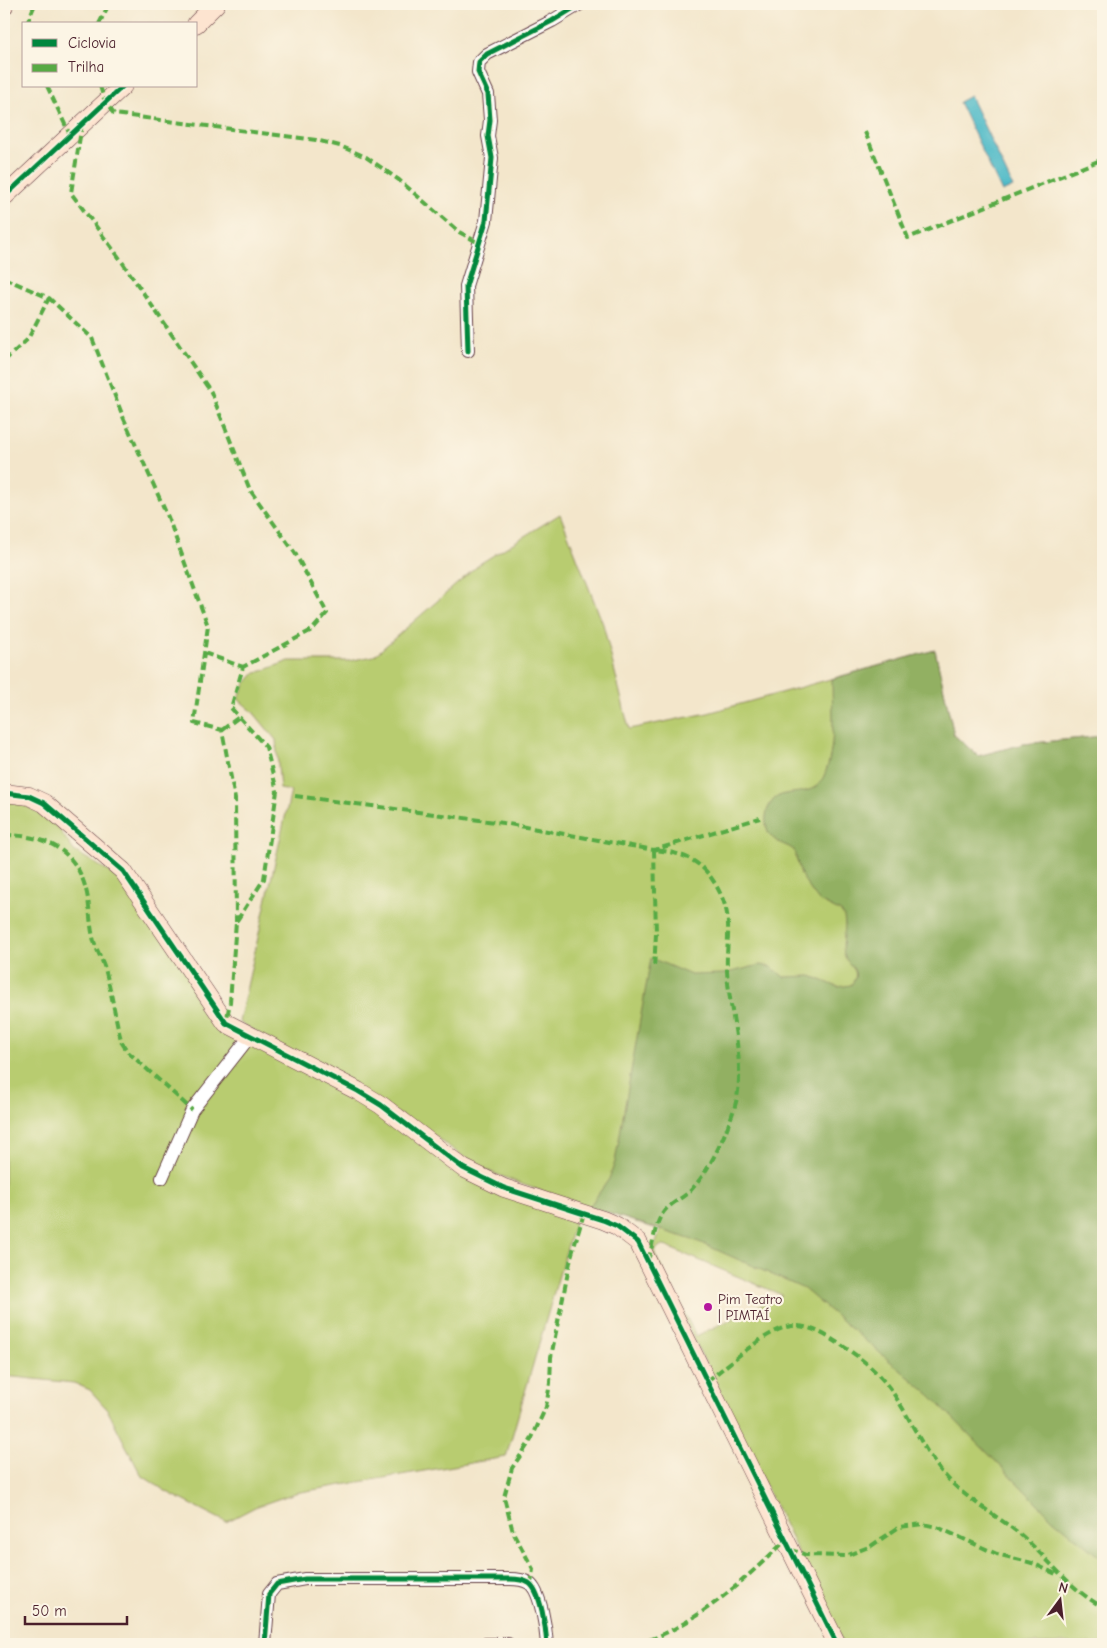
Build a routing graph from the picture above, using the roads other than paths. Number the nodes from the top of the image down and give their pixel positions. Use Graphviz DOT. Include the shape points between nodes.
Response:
graph roads {
  1 [pos="216,4"];
  2 [pos="580,4"];
  3 [pos="198,22"];
  4 [pos="121,88"];
  5 [pos="4,197"];
  6 [pos="468,351"];
  7 [pos="4,793"];
  8 [pos="251,1035"];
  9 [pos="162,1178"];
  10 [pos="265,1644"];
  11 [pos="485,1644"];
  12 [pos="508,1644"];
  13 [pos="547,1644"];
  14 [pos="837,1644"];
  1 -- 3 [label="street"];
  2 -- 6 [label="street" via="487,54 479,62 478,72 488,94 488,136 492,158 486,221 466,286"];
  4 -- 5 [label="street"];
  7 -- 8 [label="street" via="29,796 44,803 123,871 226,1023"];
  8 -- 9 [label="street" via="192,1110"];
  8 -- 14 [label="street" via="381,1105 463,1168 504,1188 603,1220 638,1242"];
  10 -- 13 [label="street" via="269,1594 277,1584 305,1579 510,1579 528,1582 534,1588"];
  11 -- 12 [label="street"];
}
